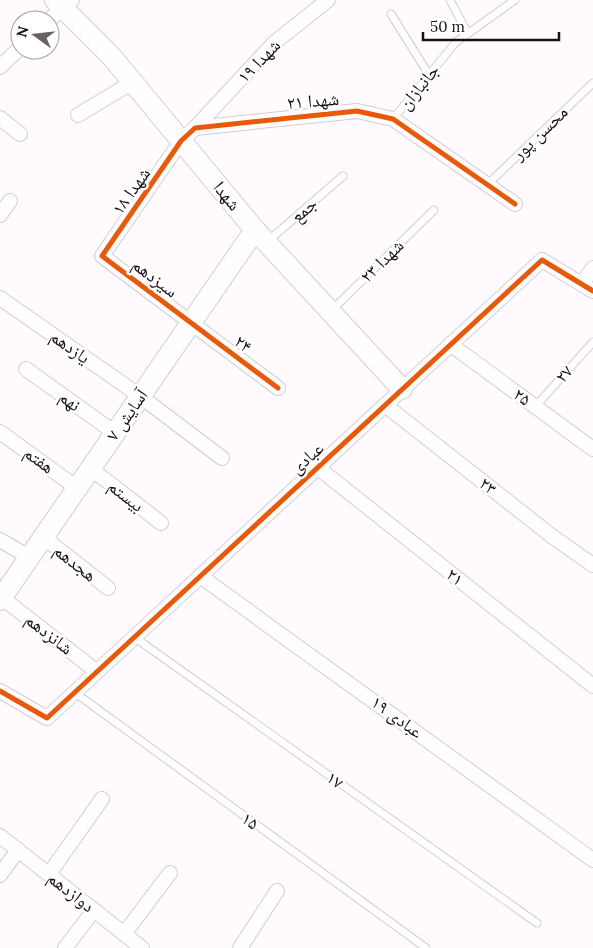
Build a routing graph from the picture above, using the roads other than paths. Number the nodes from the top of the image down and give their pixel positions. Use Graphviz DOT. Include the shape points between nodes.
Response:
graph roads {
  1 [pos="328,0"];
  2 [pos="450,0"];
  3 [pos="515,0"];
  4 [pos="60,7"];
  5 [pos="391,14"];
  6 [pos="468,34"];
  7 [pos="10,58"];
  8 [pos="0,67"];
  9 [pos="429,75"];
  10 [pos="133,82"];
  11 [pos="593,83"];
  12 [pos="78,115"];
  13 [pos="0,118"];
  14 [pos="393,119"];
  15 [pos="20,134"];
  16 [pos="188,135"];
  17 [pos="342,176"];
  18 [pos="488,184"];
  19 [pos="10,201"];
  20 [pos="515,204"];
  21 [pos="434,210"];
  22 [pos="0,215"];
  23 [pos="261,237"];
  24 [pos="102,256"];
  25 [pos="593,268"];
  26 [pos="587,287"];
  27 [pos="0,298"];
  28 [pos="330,312"];
  29 [pos="191,323"];
  30 [pos="593,342"];
  31 [pos="450,344"];
  32 [pos="26,369"];
  33 [pos="278,388"];
  34 [pos="402,389"];
  35 [pos="140,396"];
  36 [pos="385,406"];
  37 [pos="536,407"];
  38 [pos="0,432"];
  39 [pos="115,433"];
  40 [pos="593,449"];
  41 [pos="222,458"];
  42 [pos="317,467"];
  43 [pos="90,468"];
  44 [pos="77,488"];
  45 [pos="161,523"];
  46 [pos="43,538"];
  47 [pos="0,540"];
  48 [pos="29,557"];
  49 [pos="593,565"];
  50 [pos="200,576"];
  51 [pos="108,588"];
  52 [pos="1,598"];
  53 [pos="134,637"];
  54 [pos="96,671"];
  55 [pos="593,686"];
  56 [pos="0,691"];
  57 [pos="74,692"];
  58 [pos="102,799"];
  59 [pos="0,836"];
  60 [pos="18,850"];
  61 [pos="593,860"];
  62 [pos="170,873"];
  63 [pos="49,874"];
  64 [pos="0,875"];
  65 [pos="277,891"];
  66 [pos="94,910"];
  67 [pos="537,924"];
  68 [pos="124,934"];
  69 [pos="65,948"];
  70 [pos="142,948"];
  71 [pos="240,948"];
  72 [pos="426,948"];
  1 -- 16 [label="street, شهدا ۱۹" via="274,43"];
  2 -- 6 [label="lane"];
  3 -- 6 [label="lane, جانبازان"];
  4 -- 10 [label="street, شهدا"];
  5 -- 9 [label="lane"];
  6 -- 9 [label="lane, جانبازان" via="456,42"];
  7 -- 8 [label="street"];
  9 -- 14 [label="lane, جانبازان"];
  10 -- 12 [label="street"];
  10 -- 16 [label="street, شهدا"];
  11 -- 18 [label="lane, محسن پور"];
  13 -- 15 [label="street"];
  14 -- 16 [label="street, شهدا ۲۱" via="357,111"];
  14 -- 18 [label="street, شهدا ۲۱"];
  16 -- 23 [label="street, شهدا"];
  16 -- 24 [label="street, شهدا ۱۸"];
  17 -- 23 [label="lane, جمع"];
  18 -- 20 [label="street, شهدا ۲۱"];
  19 -- 22 [label="street"];
  21 -- 28 [label="lane, شهدا ۲۳"];
  23 -- 28 [label="street, شهدا"];
  23 -- 29 [label="street, آسایش ۷"];
  24 -- 29 [label="street, سیزدهم"];
  25 -- 26 [label="street"];
  26 -- 31 [label="street, عبادی" via="542,260"];
  27 -- 35 [label="street, یازدهم"];
  28 -- 34 [label="street, شهدا"];
  29 -- 33 [label="street, ۲۴"];
  29 -- 35 [label="street, آسایش ۷"];
  30 -- 37 [label="lane, ۲۷"];
  31 -- 34 [label="street, عبادی"];
  31 -- 37 [label="street, ۲۵"];
  32 -- 39 [label="street, نهم"];
  34 -- 36 [label="street, عبادی"];
  35 -- 39 [label="street, آسایش ۷"];
  35 -- 41 [label="street, یازدهم"];
  36 -- 42 [label="street, عبادی"];
  36 -- 49 [label="street, ۲۳" via="553,538"];
  37 -- 40 [label="street, ۲۵"];
  38 -- 44 [label="street, هفتم"];
  39 -- 43 [label="street, آسایش ۷"];
  42 -- 50 [label="street, عبادی"];
  42 -- 55 [label="street, ۲۱"];
  43 -- 44 [label="street, آسایش ۷"];
  43 -- 45 [label="street, بیستم"];
  44 -- 46 [label="street, آسایش ۷"];
  46 -- 48 [label="street, آسایش ۷"];
  46 -- 51 [label="street, هجدهم"];
  47 -- 48 [label="street"];
  48 -- 52 [label="street, آسایش ۷"];
  50 -- 53 [label="street, عبادی"];
  50 -- 61 [label="street, عبادی ۱۹"];
  52 -- 54 [label="street, شانزدهم"];
  53 -- 54 [label="street, عبادی"];
  53 -- 67 [label="lane, ۱۷"];
  54 -- 57 [label="street, عبادی"];
  56 -- 57 [label="street, عبادی" via="47,718"];
  57 -- 72 [label="lane, ۱۵"];
  58 -- 63 [label="street"];
  59 -- 60 [label="street, دوازدهم"];
  60 -- 63 [label="street, دوازدهم"];
  60 -- 64 [label="street"];
  62 -- 68 [label="street"];
  63 -- 66 [label="street, دوازدهم"];
  65 -- 71 [label="street"];
  66 -- 68 [label="street, دوازدهم"];
  66 -- 69 [label="street"];
  68 -- 70 [label="street, دوازدهم"];
}
